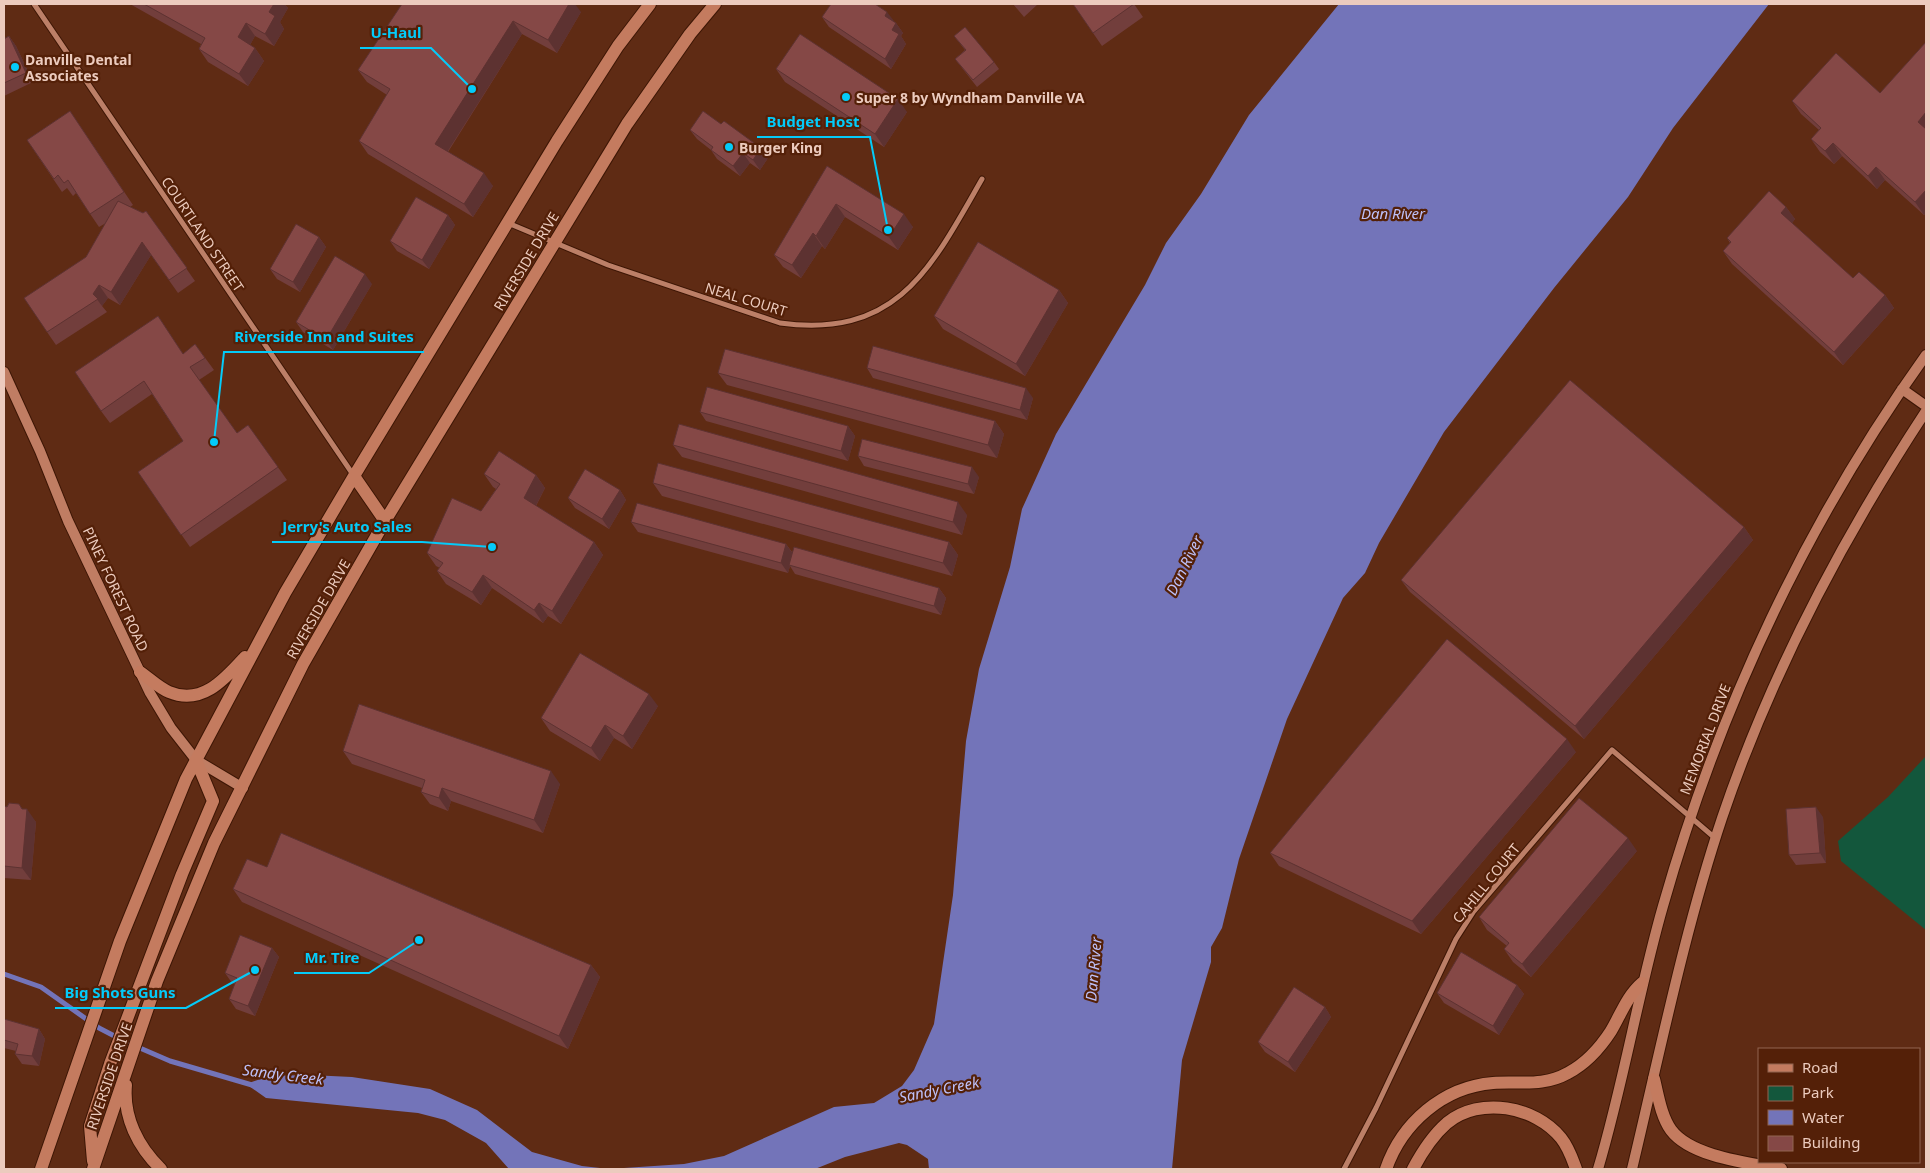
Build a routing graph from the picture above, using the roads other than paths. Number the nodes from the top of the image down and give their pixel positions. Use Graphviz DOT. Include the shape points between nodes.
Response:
graph roads {
  1 [pos="34,4"];
  2 [pos="650,4"];
  3 [pos="715,4"];
  4 [pos="982,179"];
  5 [pos="508,222"];
  6 [pos="555,242"];
  7 [pos="1926,355"];
  8 [pos="4,372"];
  9 [pos="1902,389"];
  10 [pos="1926,406"];
  11 [pos="1926,411"];
  12 [pos="354,476"];
  13 [pos="385,521"];
  14 [pos="258,645"];
  15 [pos="140,672"];
  16 [pos="196,760"];
  17 [pos="243,788"];
  18 [pos="1690,816"];
  19 [pos="1716,838"];
  20 [pos="1642,984"];
  21 [pos="130,1061"];
  22 [pos="1654,1079"];
  23 [pos="94,1168"];
  24 [pos="41,1169"];
  25 [pos="161,1169"];
  26 [pos="1344,1169"];
  27 [pos="1386,1169"];
  28 [pos="1413,1169"];
  29 [pos="1576,1169"];
  30 [pos="1598,1169"];
  31 [pos="1632,1169"];
  32 [pos="1781,1169"];
  1 -- 12 [label="street, COURTLAND STREET"];
  2 -- 5 [label="main road" via="602,70"];
  3 -- 6 [label="main road, RIVERSIDE DRIVE" via="627,124"];
  4 -- 6 [label="street, NEAL COURT" via="951,232 908,290 881,310 854,322 830,326 780,323 648,280"];
  5 -- 6 [label="street, NEAL COURT"];
  5 -- 12 [label="main road"];
  6 -- 13 [label="main road, RIVERSIDE DRIVE"];
  7 -- 9 [label="main road, MEMORIAL DRIVE"];
  8 -- 15 [label="main road, PINEY FOREST ROAD" via="70,526"];
  9 -- 10 [label="main road"];
  9 -- 18 [label="main road, MEMORIAL DRIVE" via="1831,502 1776,608 1717,740"];
  11 -- 19 [label="main road" via="1854,525 1814,599 1755,730"];
  12 -- 13 [label="main road"];
  12 -- 14 [label="main road"];
  13 -- 17 [label="main road, RIVERSIDE DRIVE" via="311,649"];
  14 -- 15 [label="main road" via="223,681 204,694 188,697 168,692"];
  14 -- 16 [label="main road"];
  15 -- 16 [label="main road, PINEY FOREST ROAD" via="171,728"];
  16 -- 17 [label="main road, PINEY FOREST ROAD"];
  16 -- 23 [label="main road" via="213,801 110,1064 90,1126"];
  16 -- 24 [label="main road" via="98,999"];
  17 -- 21 [label="main road, RIVERSIDE DRIVE" via="214,842 158,981"];
  18 -- 19 [label="street, CAHILL COURT"];
  18 -- 20 [label="main road, MEMORIAL DRIVE"];
  18 -- 26 [label="street, CAHILL COURT" via="1612,750 1474,911 1456,939"];
  19 -- 22 [label="main road"];
  20 -- 27 [label="main road" via="1624,1006 1602,1044 1586,1060 1568,1073 1550,1080 1531,1084 1470,1086 1450,1094 1416,1119"];
  20 -- 30 [label="main road, MEMORIAL DRIVE"];
  21 -- 23 [label="main road, RIVERSIDE DRIVE"];
  21 -- 25 [label="main road" via="125,1087 130,1122 138,1140"];
  22 -- 31 [label="main road"];
  22 -- 32 [label="main road" via="1670,1128 1680,1140 1692,1148"];
  28 -- 29 [label="main road" via="1432,1138 1448,1122 1477,1109 1495,1107 1516,1110 1548,1125 1571,1153"];
}
